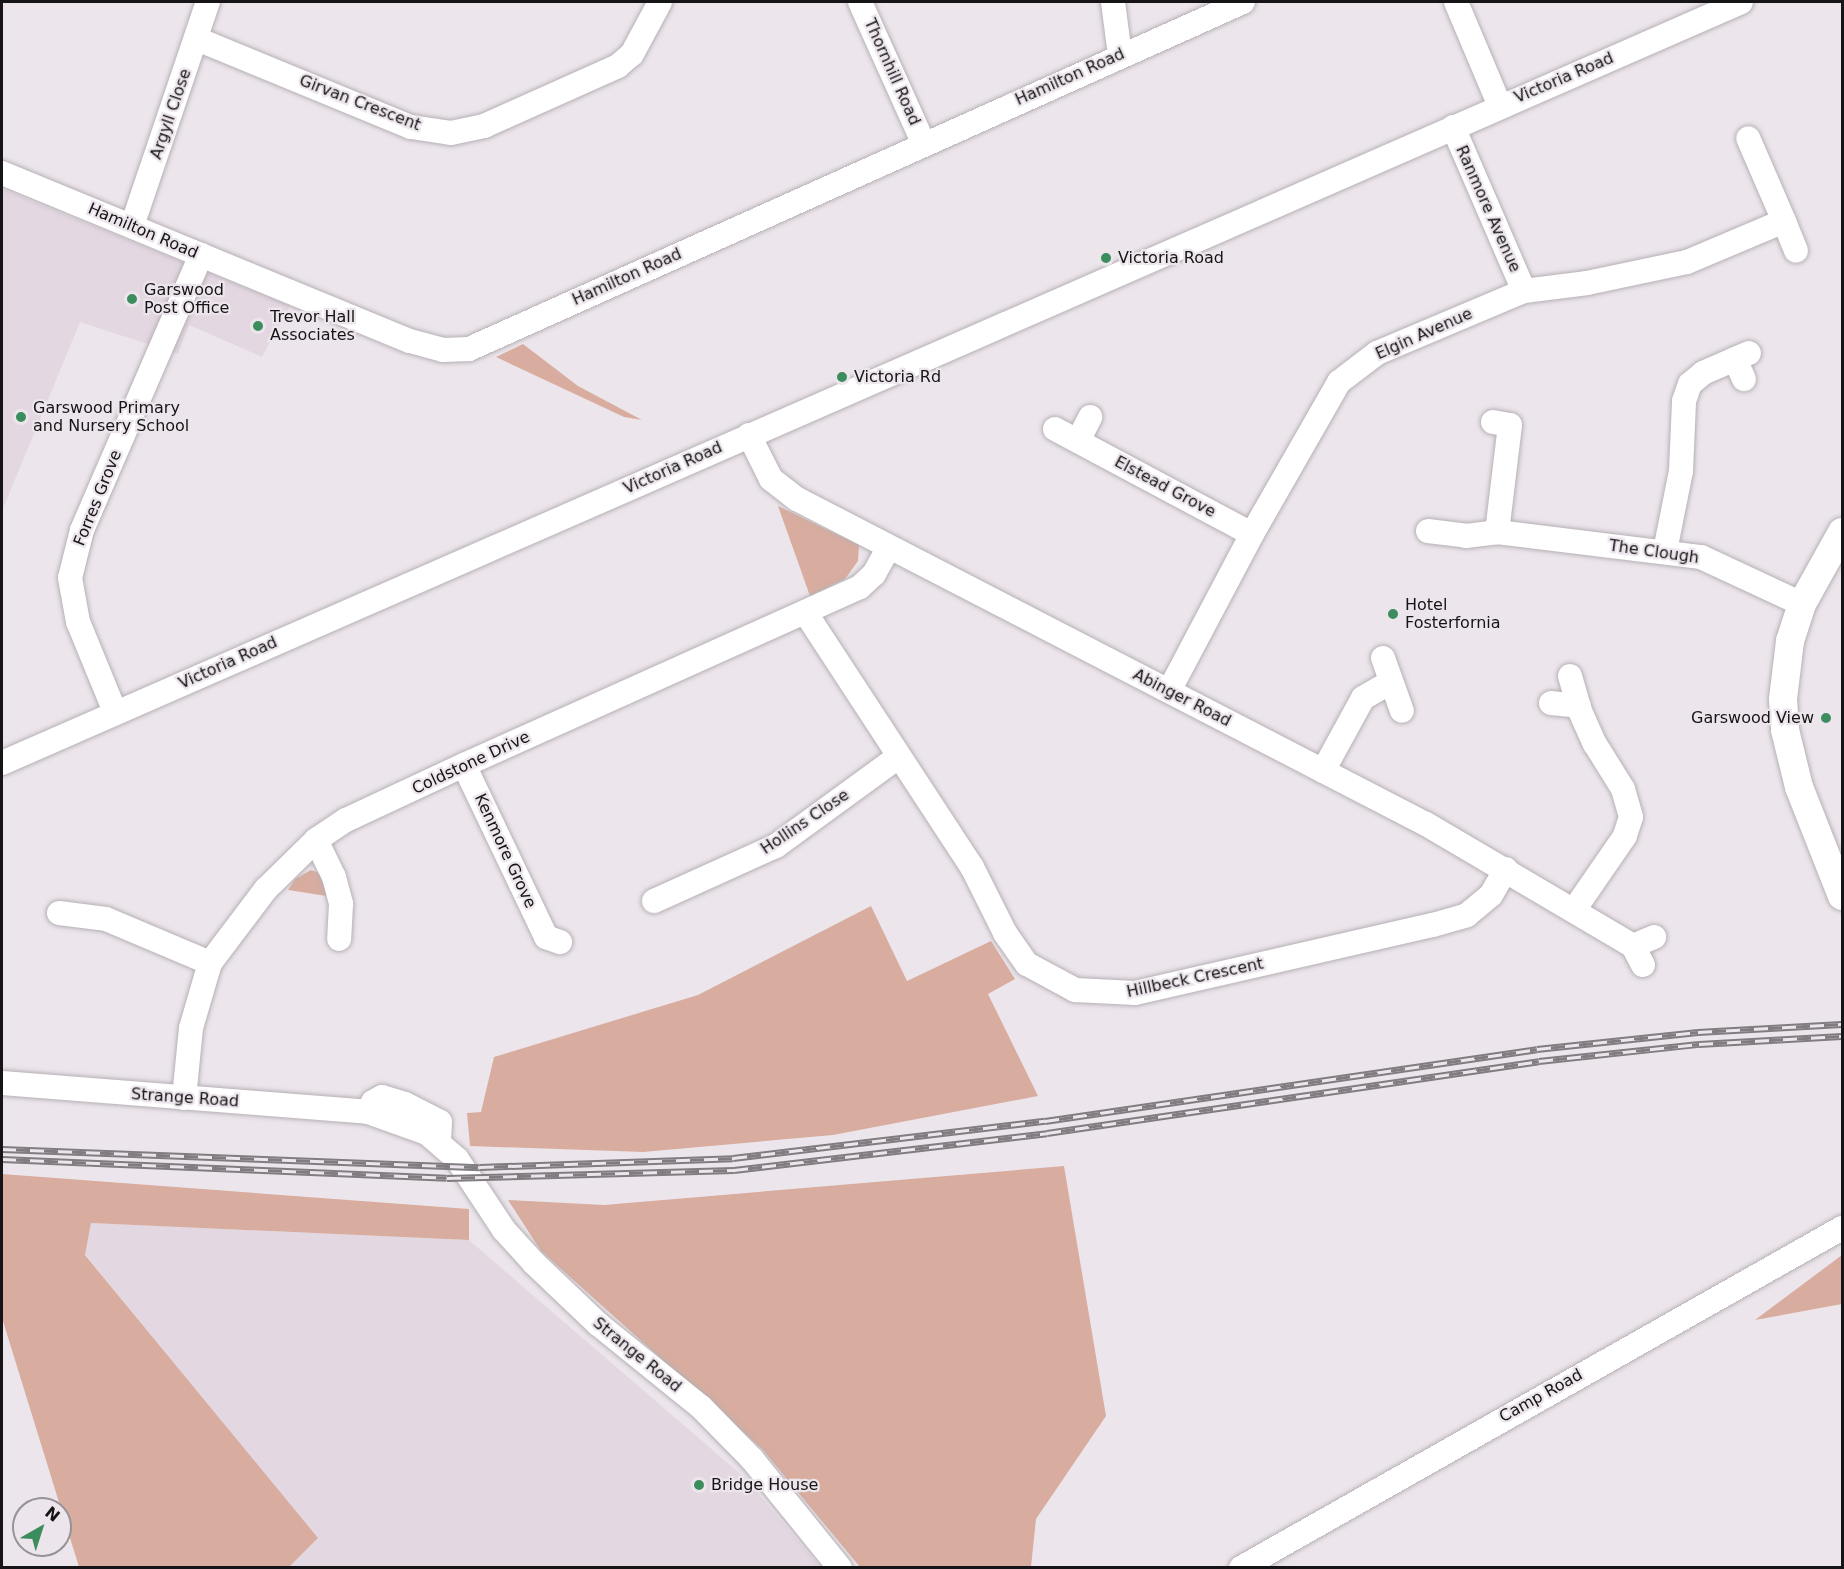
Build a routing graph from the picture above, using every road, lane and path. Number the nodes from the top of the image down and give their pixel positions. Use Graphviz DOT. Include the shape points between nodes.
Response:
graph roads {
  1 [pos="208,2"];
  2 [pos="660,2"];
  3 [pos="860,2"];
  4 [pos="1113,2"];
  5 [pos="1243,2"];
  6 [pos="1456,2"];
  7 [pos="1741,2"];
  8 [pos="197,39"];
  9 [pos="1120,55"];
  10 [pos="1500,106"];
  11 [pos="1453,127"];
  12 [pos="1748,138"];
  13 [pos="923,142"];
  14 [pos="2,173"];
  15 [pos="1784,221"];
  16 [pos="132,226"];
  17 [pos="1796,251"];
  18 [pos="201,255"];
  19 [pos="1524,291"];
  20 [pos="1743,364"];
  21 [pos="1090,417"];
  22 [pos="1505,419"];
  23 [pos="1055,429"];
  24 [pos="749,435"];
  25 [pos="1078,441"];
  26 [pos="1428,531"];
  27 [pos="1497,532"];
  28 [pos="1842,532"];
  29 [pos="1252,534"];
  30 [pos="888,549"];
  31 [pos="1665,551"];
  32 [pos="1834,565"];
  33 [pos="1802,604"];
  34 [pos="806,612"];
  35 [pos="1383,658"];
  36 [pos="1570,676"];
  37 [pos="1391,681"];
  38 [pos="1169,691"];
  39 [pos="1551,703"];
  40 [pos="1579,706"];
  41 [pos="1402,711"];
  42 [pos="115,712"];
  43 [pos="898,757"];
  44 [pos="2,763"];
  45 [pos="464,765"];
  46 [pos="1323,771"];
  47 [pos="316,840"];
  48 [pos="1506,869"];
  49 [pos="664,889"];
  50 [pos="1842,896"];
  51 [pos="1574,910"];
  52 [pos="59,913"];
  53 [pos="346,928"];
  54 [pos="549,943"];
  55 [pos="1643,949"];
  56 [pos="210,963"];
  57 [pos="2,1083"];
  58 [pos="184,1098"];
  59 [pos="1842,1228"];
  60 [pos="840,1568"];
  61 [pos="1241,1568"];
  1 -- 8 [label="street, Argyll Close"];
  2 -- 8 [label="street, Girvan Crescent" via="632,54 618,66 484,126 451,133 411,127"];
  3 -- 13 [label="street, Thornhill Road"];
  4 -- 9 [label="street"];
  5 -- 9 [label="street, Hamilton Road"];
  6 -- 10 [label="street"];
  7 -- 10 [label="street, Victoria Road"];
  8 -- 16 [label="street, Argyll Close"];
  9 -- 13 [label="street, Hamilton Road"];
  10 -- 11 [label="street, Victoria Road"];
  11 -- 19 [label="street, Ranmore Avenue"];
  11 -- 24 [label="street, Victoria Road"];
  12 -- 15 [label="street"];
  13 -- 18 [label="street, Hamilton Road" via="469,349 443,350 410,341"];
  14 -- 16 [label="street, Hamilton Road"];
  15 -- 17 [label="street"];
  15 -- 19 [label="street, Elgin Avenue" via="1679,264"];
  16 -- 18 [label="street, Hamilton Road"];
  18 -- 42 [label="street, Forres Grove" via="82,530 70,578 78,622"];
  19 -- 29 [label="street, Elgin Avenue" via="1377,353 1339,382"];
  20 -- 31 [label="street" via="1703,373 1690,384 1684,401 1681,471"];
  21 -- 25 [label="street"];
  22 -- 27 [label="street"];
  23 -- 25 [label="street, Elstead Grove"];
  24 -- 30 [label="street, Abinger Road" via="771,479 785,492"];
  24 -- 42 [label="street, Victoria Road"];
  25 -- 29 [label="street, Elstead Grove"];
  26 -- 27 [label="street, The Clough" via="1466,536"];
  27 -- 31 [label="street, The Clough"];
  28 -- 32 [label="street"];
  29 -- 38 [label="street, Elgin Avenue"];
  30 -- 34 [label="street, Coldstone Drive" via="874,574 860,587"];
  30 -- 38 [label="street, Abinger Road"];
  31 -- 33 [label="street, The Clough" via="1701,557 1732,568"];
  32 -- 33 [label="street"];
  33 -- 50 [label="street" via="1784,674 1785,730 1799,787"];
  34 -- 43 [label="street, Hillbeck Crescent"];
  34 -- 45 [label="street, Coldstone Drive"];
  35 -- 37 [label="street"];
  36 -- 40 [label="street"];
  37 -- 41 [label="street"];
  37 -- 46 [label="street" via="1363,698"];
  38 -- 46 [label="street, Abinger Road"];
  39 -- 40 [label="street"];
  40 -- 51 [label="street" via="1594,744 1623,789 1631,817 1625,836"];
  42 -- 44 [label="street, Victoria Road"];
  43 -- 48 [label="street, Hillbeck Crescent" via="972,867 1005,933 1027,964 1076,990 1135,993 1433,925 1467,915 1491,895"];
  43 -- 49 [label="street, Hollins Close" via="776,846"];
  45 -- 47 [label="street, Coldstone Drive" via="346,820"];
  45 -- 54 [label="street, Kenmore Grove"];
  46 -- 48 [label="street, Abinger Road"];
  47 -- 53 [label="street" via="334,877"];
  47 -- 56 [label="street, Coldstone Drive" via="266,888"];
  48 -- 51 [label="street, Abinger Road"];
  51 -- 55 [label="street, Abinger Road"];
  52 -- 56 [label="street" via="98,911"];
  56 -- 58 [label="street, Coldstone Drive" via="191,1028"];
  57 -- 58 [label="street, Strange Road"];
  58 -- 60 [label="street, Strange Road" via="368,1112 413,1125 439,1140 458,1160 504,1230 534,1263 598,1324 701,1407 752,1459"];
  59 -- 61 [label="street, Camp Road"];
}
